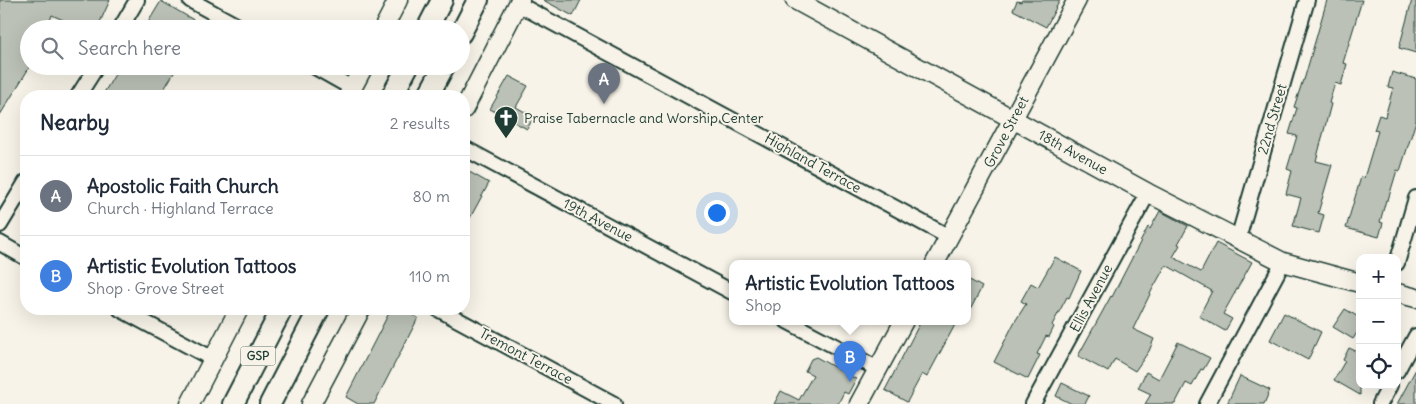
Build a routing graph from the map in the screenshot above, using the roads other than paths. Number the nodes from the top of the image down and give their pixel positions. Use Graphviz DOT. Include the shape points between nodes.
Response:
graph roads {
  1 [pos="137,0"];
  2 [pos="190,0"];
  3 [pos="398,0"];
  4 [pos="442,0"];
  5 [pos="478,0"];
  6 [pos="795,0"];
  7 [pos="1077,0"];
  8 [pos="1307,0"];
  9 [pos="519,2"];
  10 [pos="125,20"];
  11 [pos="227,20"];
  12 [pos="388,20"];
  13 [pos="432,20"];
  14 [pos="468,20"];
  15 [pos="91,75"];
  16 [pos="326,75"];
  17 [pos="359,75"];
  18 [pos="403,75"];
  19 [pos="439,75"];
  20 [pos="82,90"];
  21 [pos="347,90"];
  22 [pos="351,90"];
  23 [pos="395,90"];
  24 [pos="431,90"];
  25 [pos="470,97"];
  26 [pos="1013,119"];
  27 [pos="470,151"];
  28 [pos="20,192"];
  29 [pos="1148,193"];
  30 [pos="1416,198"];
  31 [pos="0,225"];
  32 [pos="949,238"];
  33 [pos="1238,238"];
  34 [pos="0,243"];
  35 [pos="1400,254"];
  36 [pos="20,255"];
  37 [pos="937,260"];
  38 [pos="1283,262"];
  39 [pos="1356,282"];
  40 [pos="729,290"];
  41 [pos="1401,294"];
  42 [pos="1416,298"];
  43 [pos="131,315"];
  44 [pos="236,315"];
  45 [pos="279,315"];
  46 [pos="316,315"];
  47 [pos="357,315"];
  48 [pos="449,315"];
  49 [pos="794,325"];
  50 [pos="902,325"];
  51 [pos="1416,336"];
  52 [pos="213,359"];
  53 [pos="1401,364"];
  54 [pos="878,369"];
  55 [pos="1388,389"];
  56 [pos="861,403"];
  57 [pos="190,404"];
  58 [pos="233,404"];
  59 [pos="270,404"];
  60 [pos="313,404"];
  61 [pos="614,404"];
  62 [pos="1033,404"];
  63 [pos="1207,404"];
  64 [pos="1380,404"];
  1 -- 10 [label="street"];
  2 -- 11 [label="street"];
  3 -- 12 [label="main road"];
  4 -- 13 [label="highway"];
  5 -- 14 [label="highway"];
  6 -- 26 [label="main road, 18th Avenue"];
  7 -- 26 [label="main road, Grove Street"];
  8 -- 33 [label="street, 22nd Street"];
  9 -- 25 [label="main road"];
  9 -- 32 [label="street, Highland Terrace"];
  15 -- 20 [label="street"];
  16 -- 21 [label="street"];
  17 -- 22 [label="main road"];
  18 -- 23 [label="highway"];
  19 -- 24 [label="highway"];
  26 -- 29 [label="main road, 18th Avenue"];
  26 -- 32 [label="main road, Grove Street"];
  27 -- 40 [label="street, 19th Avenue"];
  28 -- 31 [label="street"];
  29 -- 33 [label="main road, 18th Avenue"];
  29 -- 62 [label="street, Ellis Avenue"];
  30 -- 35 [label="street"];
  32 -- 37 [label="main road, Grove Street"];
  33 -- 38 [label="main road, 18th Avenue"];
  34 -- 36 [label="street"];
  38 -- 39 [label="main road, 18th Avenue"];
  38 -- 63 [label="street"];
  41 -- 42 [label="main road"];
  43 -- 52 [label="street"];
  44 -- 52 [label="main road"];
  45 -- 58 [label="highway, GSP"];
  46 -- 59 [label="highway, GSP"];
  47 -- 60 [label="main road"];
  48 -- 61 [label="street, Tremont Terrace"];
  49 -- 54 [label="street"];
  50 -- 54 [label="main road"];
  51 -- 53 [label="street"];
  52 -- 57 [label="main road"];
  54 -- 56 [label="main road"];
  55 -- 64 [label="street"];
}
